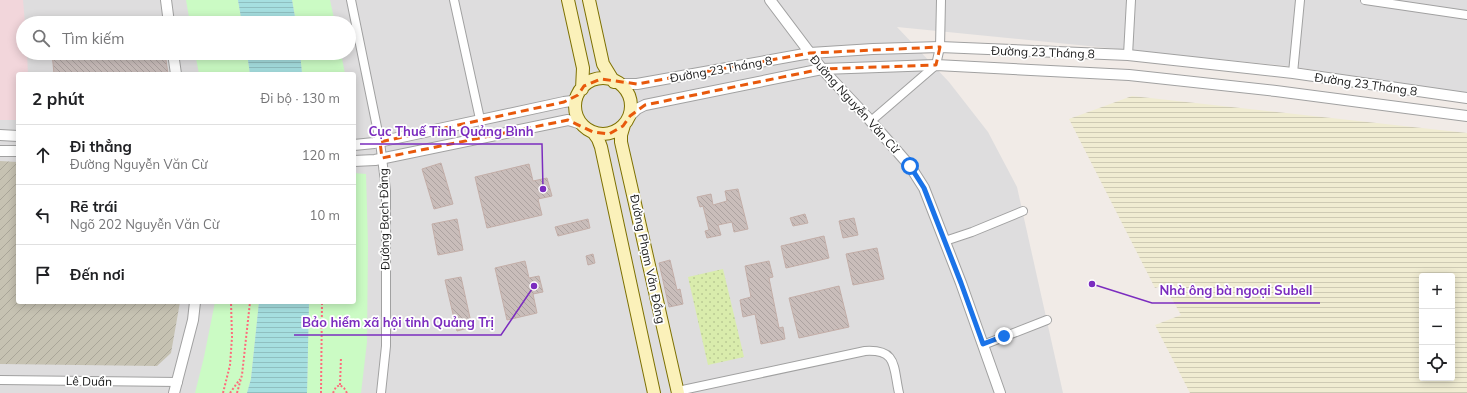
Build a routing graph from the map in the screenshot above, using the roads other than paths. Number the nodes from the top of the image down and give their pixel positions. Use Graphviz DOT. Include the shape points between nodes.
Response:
graph roads {
  1 [pos="166,0"];
  2 [pos="351,0"];
  3 [pos="454,0"];
  4 [pos="568,0"];
  5 [pos="589,0"];
  6 [pos="770,0"];
  7 [pos="942,0"];
  8 [pos="1131,0"];
  9 [pos="1300,0"];
  10 [pos="1365,0"];
  11 [pos="1467,15"];
  12 [pos="168,16"];
  13 [pos="354,16"];
  14 [pos="356,24"];
  15 [pos="940,47"];
  16 [pos="810,53"];
  17 [pos="1128,55"];
  18 [pos="174,60"];
  19 [pos="936,65"];
  20 [pos="822,69"];
  21 [pos="176,72"];
  22 [pos="1293,74"];
  23 [pos="617,83"];
  24 [pos="580,92"];
  25 [pos="1467,98"];
  26 [pos="1467,116"];
  27 [pos="480,119"];
  28 [pos="627,121"];
  29 [pos="871,121"];
  30 [pos="588,129"];
  31 [pos="0,135"];
  32 [pos="16,136"];
  33 [pos="380,142"];
  34 [pos="356,145"];
  35 [pos="0,151"];
  36 [pos="16,151"];
  37 [pos="382,158"];
  38 [pos="356,161"];
  39 [pos="1023,211"];
  40 [pos="944,241"];
  41 [pos="195,304"];
  42 [pos="1047,320"];
  43 [pos="983,344"];
  44 [pos="0,380"];
  45 [pos="178,382"];
  46 [pos="675,392"];
  47 [pos="174,393"];
  48 [pos="381,393"];
  49 [pos="654,393"];
  50 [pos="899,393"];
  51 [pos="1000,393"];
  1 -- 12 [label="street"];
  2 -- 13 [label="street, Đường Bạch Đằng"];
  3 -- 27 [label="street"];
  4 -- 24 [label="main road" via="583,68"];
  5 -- 23 [label="main road" via="603,64"];
  6 -- 16 [label="street, Đường Nguyễn Văn Cừ"];
  7 -- 15 [label="street"];
  8 -- 17 [label="street"];
  9 -- 22 [label="street"];
  10 -- 11 [label="street"];
  14 -- 33 [label="street, Đường Bạch Đằng"];
  15 -- 16 [label="street, Đường 23 Tháng 8"];
  15 -- 17 [label="street, Đường 23 Tháng 8"];
  15 -- 19 [label="street"];
  16 -- 20 [label="street, Đường Nguyễn Văn Cừ"];
  16 -- 23 [label="street, Đường 23 Tháng 8" via="637,84"];
  17 -- 22 [label="street, Đường 23 Tháng 8"];
  18 -- 21 [label="street"];
  19 -- 20 [label="street, Đường 23 Tháng 8"];
  19 -- 26 [label="street, Đường 23 Tháng 8" via="1129,75"];
  19 -- 29 [label="street"];
  20 -- 28 [label="street, Đường 23 Tháng 8" via="645,105"];
  20 -- 29 [label="street, Đường Nguyễn Văn Cừ"];
  22 -- 25 [label="street, Đường 23 Tháng 8"];
  23 -- 24 [label="main road" via="601,78 592,81"];
  23 -- 28 [label="main road" via="629,96 631,104"];
  24 -- 27 [label="street" via="572,100"];
  24 -- 30 [label="main road" via="576,111 579,120"];
  27 -- 33 [label="street"];
  28 -- 30 [label="main road" via="617,131 609,134"];
  28 -- 46 [label="main road, Đường Phạm Văn Đồng" via="621,142"];
  29 -- 40 [label="street, Đường Nguyễn Văn Cừ" via="910,166 924,188"];
  30 -- 37 [label="street" via="568,120"];
  30 -- 49 [label="main road, Đường Phạm Văn Đồng" via="598,139 601,147"];
  31 -- 32 [label="street"];
  33 -- 34 [label="street"];
  33 -- 37 [label="street, Đường Bạch Đằng"];
  35 -- 36 [label="street"];
  37 -- 38 [label="street"];
  37 -- 48 [label="street, Đường Bạch Đằng" via="386,190 386,346"];
  39 -- 40 [label="street"];
  40 -- 43 [label="street, Đường Nguyễn Văn Cừ"];
  41 -- 45 [label="street"];
  42 -- 43 [label="street"];
  43 -- 51 [label="street, Đường Nguyễn Văn Cừ"];
  44 -- 45 [label="street, Lê Duẩn"];
  45 -- 47 [label="street"];
  46 -- 50 [label="street" via="874,350 883,351 892,360"];
}
